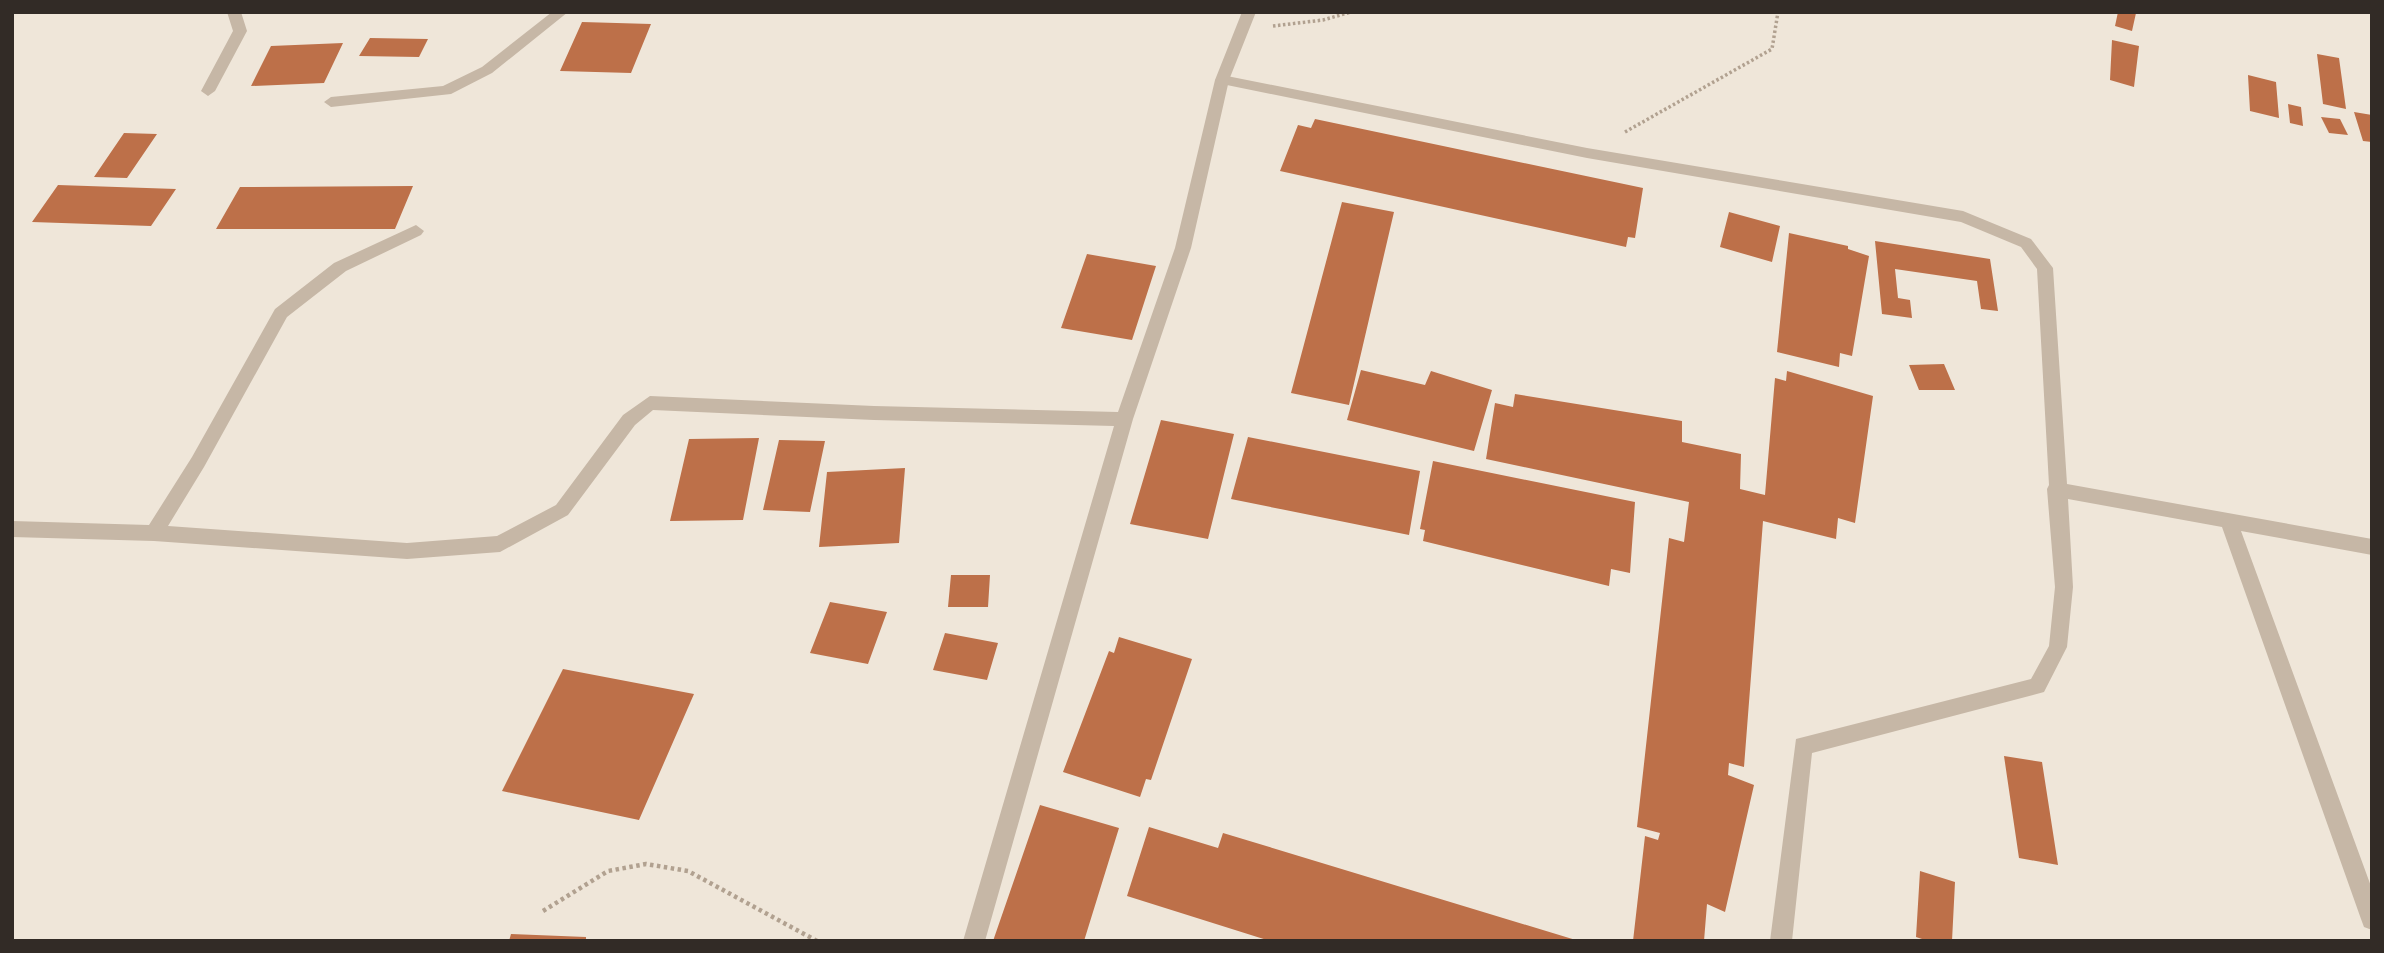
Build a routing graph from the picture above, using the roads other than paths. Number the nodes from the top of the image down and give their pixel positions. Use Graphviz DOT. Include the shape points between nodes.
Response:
graph roads {
  1 [pos="234,12"];
  2 [pos="561,12"];
  3 [pos="1247,21"];
  4 [pos="1222,80"];
  5 [pos="208,91"];
  6 [pos="331,102"];
  7 [pos="415,231"];
  8 [pos="1124,419"];
  9 [pos="2056,489"];
  10 [pos="2229,522"];
  11 [pos="12,528"];
  12 [pos="154,533"];
  13 [pos="2372,547"];
  14 [pos="2372,919"];
  15 [pos="974,941"];
  16 [pos="1781,941"];
  1 -- 5 [label="street" via="240,31"];
  2 -- 6 [label="street" via="487,70 446,91"];
  3 -- 4 [label="street"];
  4 -- 8 [label="street" via="1183,248"];
  4 -- 9 [label="street" via="1587,153 1963,217 2026,243 2045,268"];
  7 -- 12 [label="street" via="340,267 281,313"];
  8 -- 12 [label="street" via="650,403 629,420 562,510 500,544 407,551"];
  8 -- 15 [label="street"];
  9 -- 10 [label="street"];
  9 -- 16 [label="street" via="2064,587 2060,635 2037,686 1803,746"];
  10 -- 13 [label="street"];
  10 -- 14 [label="street"];
  11 -- 12 [label="street"];
}
